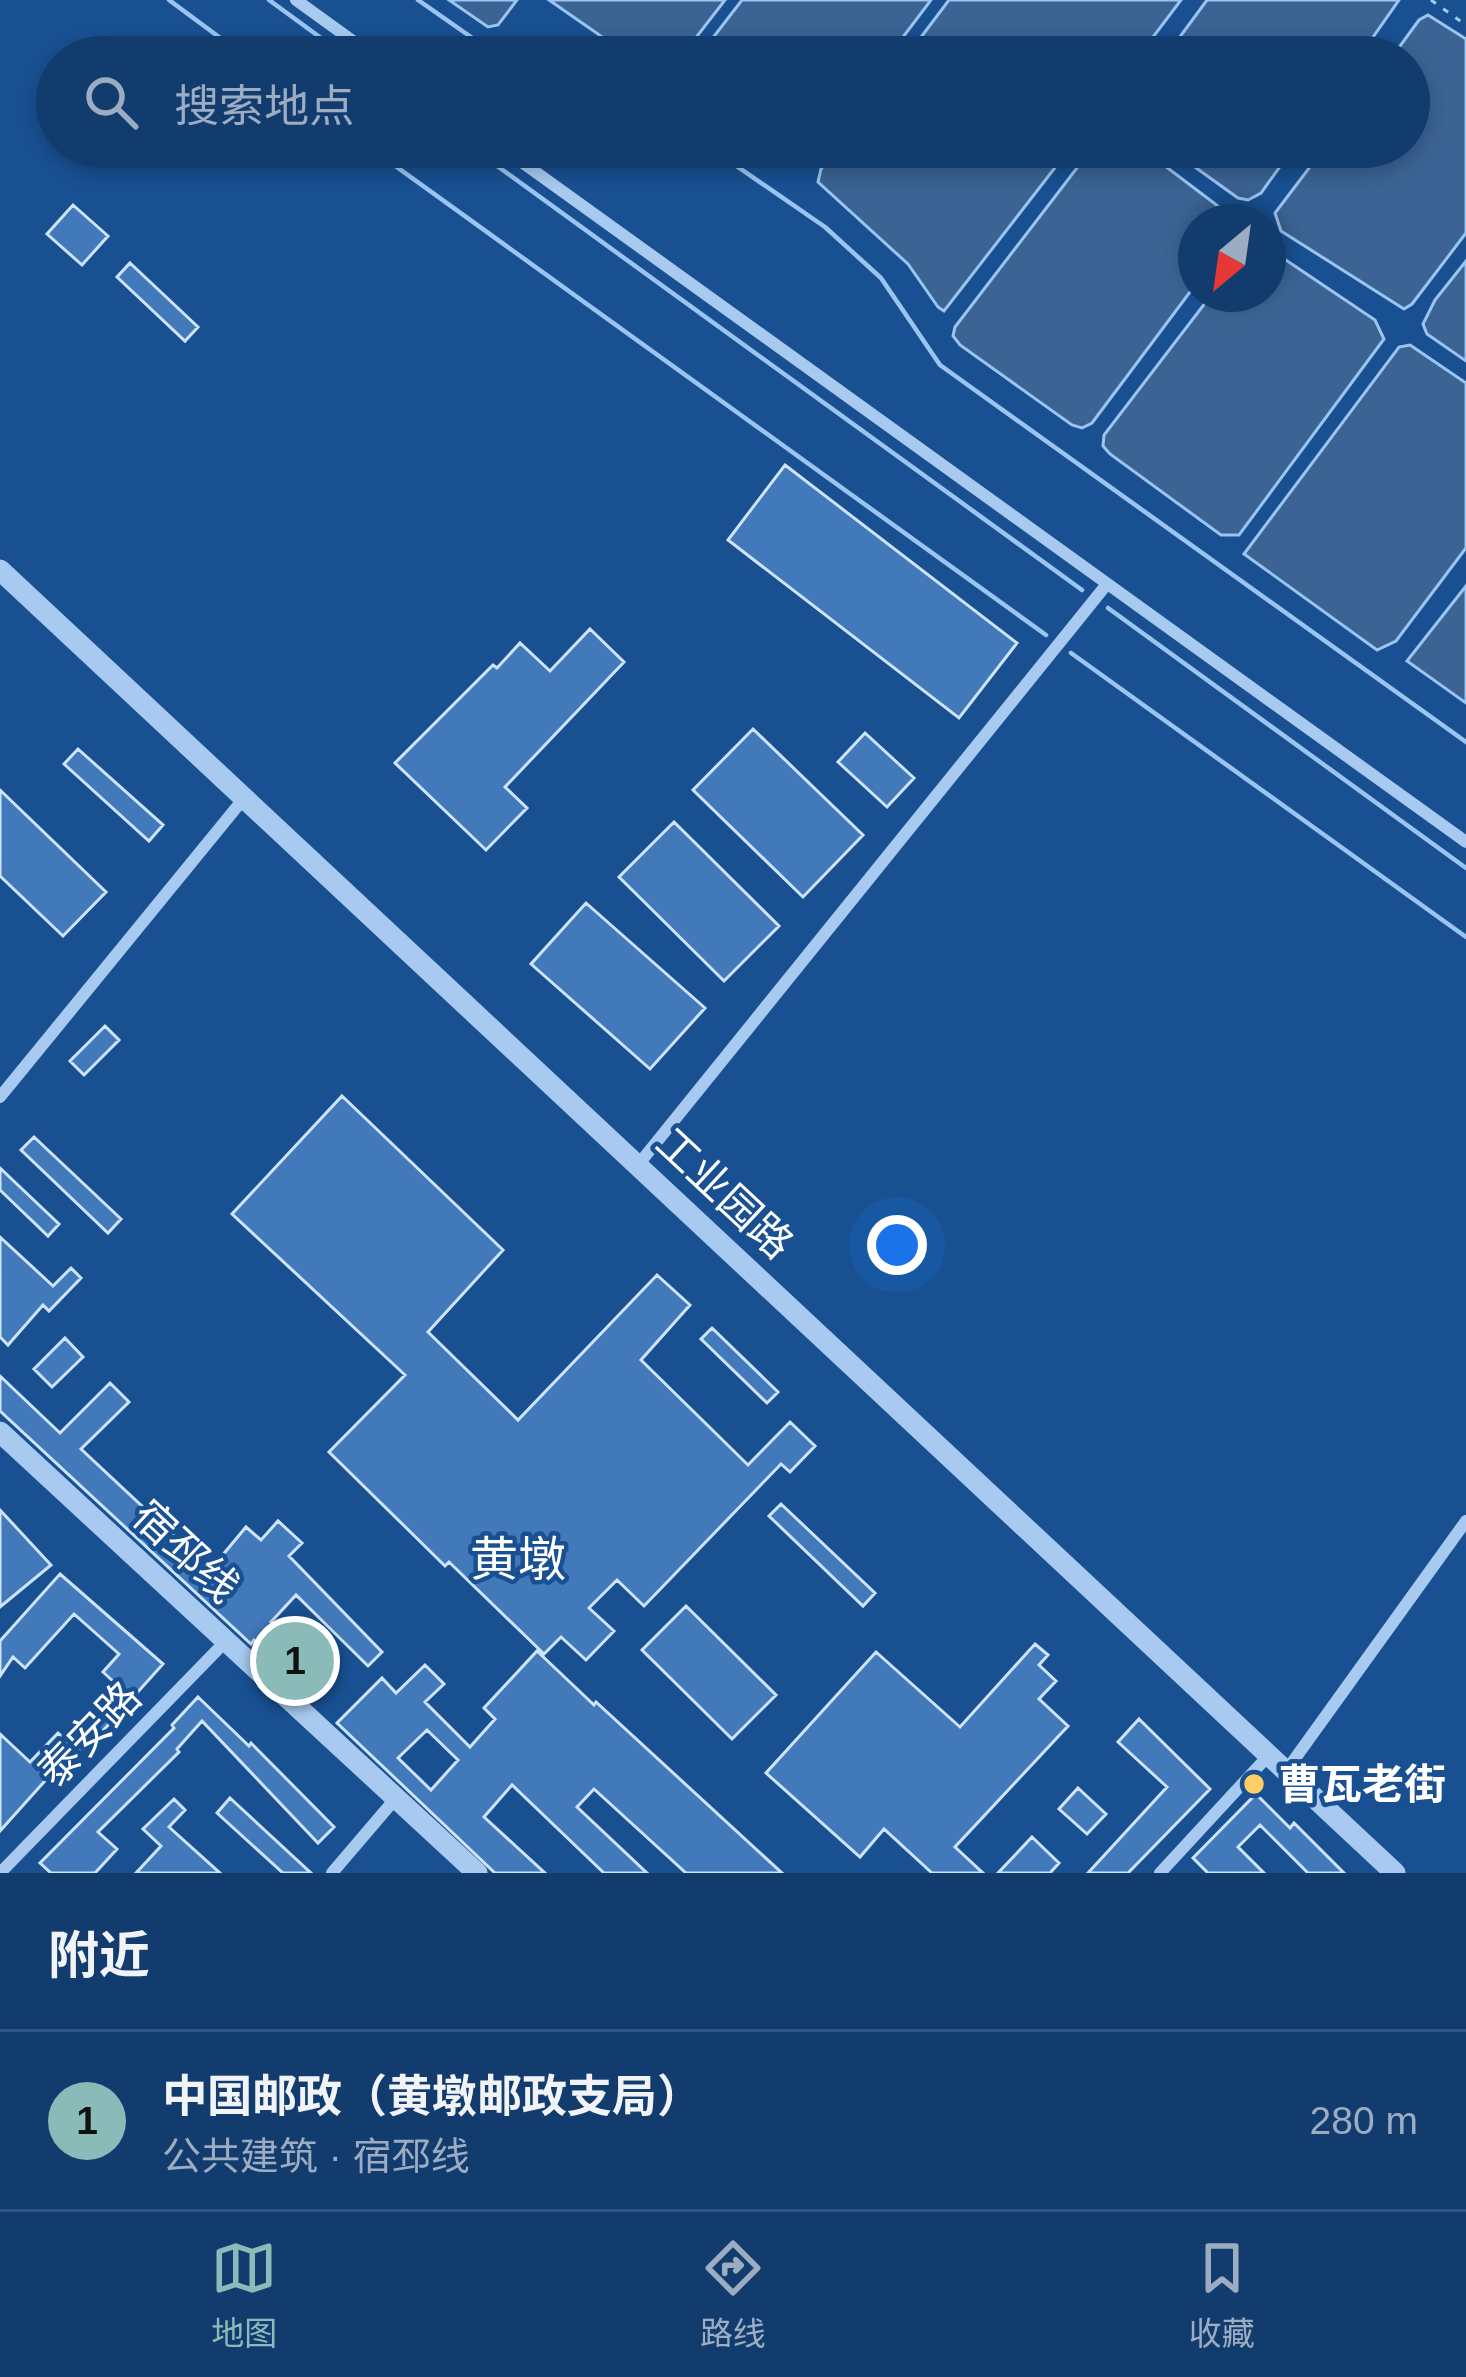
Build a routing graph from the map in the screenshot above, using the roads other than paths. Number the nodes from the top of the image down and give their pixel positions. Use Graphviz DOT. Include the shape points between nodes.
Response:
graph roads {
  1 [pos="296,0"];
  2 [pos="347,36"];
  3 [pos="530,168"];
  4 [pos="0,570"];
  5 [pos="1107,584"];
  6 [pos="245,797"];
  7 [pos="1466,842"];
  8 [pos="0,1097"];
  9 [pos="638,1165"];
  10 [pos="0,1432"];
  11 [pos="1466,1521"];
  12 [pos="226,1640"];
  13 [pos="1277,1763"];
  14 [pos="396,1798"];
  15 [pos="0,1873"];
  16 [pos="332,1873"];
  17 [pos="477,1873"];
  18 [pos="1160,1873"];
  19 [pos="1395,1873"];
  1 -- 2 [label="street"];
  3 -- 5 [label="street"];
  4 -- 6 [label="street, 工业园路"];
  5 -- 7 [label="street"];
  5 -- 9 [label="street"];
  6 -- 8 [label="street"];
  6 -- 9 [label="street, 工业园路"];
  9 -- 13 [label="street, 工业园路"];
  10 -- 12 [label="street, 宿邳线"];
  11 -- 13 [label="street"];
  12 -- 14 [label="street, 宿邳线"];
  12 -- 15 [label="street, 泰安路"];
  13 -- 18 [label="street"];
  13 -- 19 [label="street, 工业园路"];
  14 -- 16 [label="street"];
  14 -- 17 [label="street, 宿邳线"];
}
